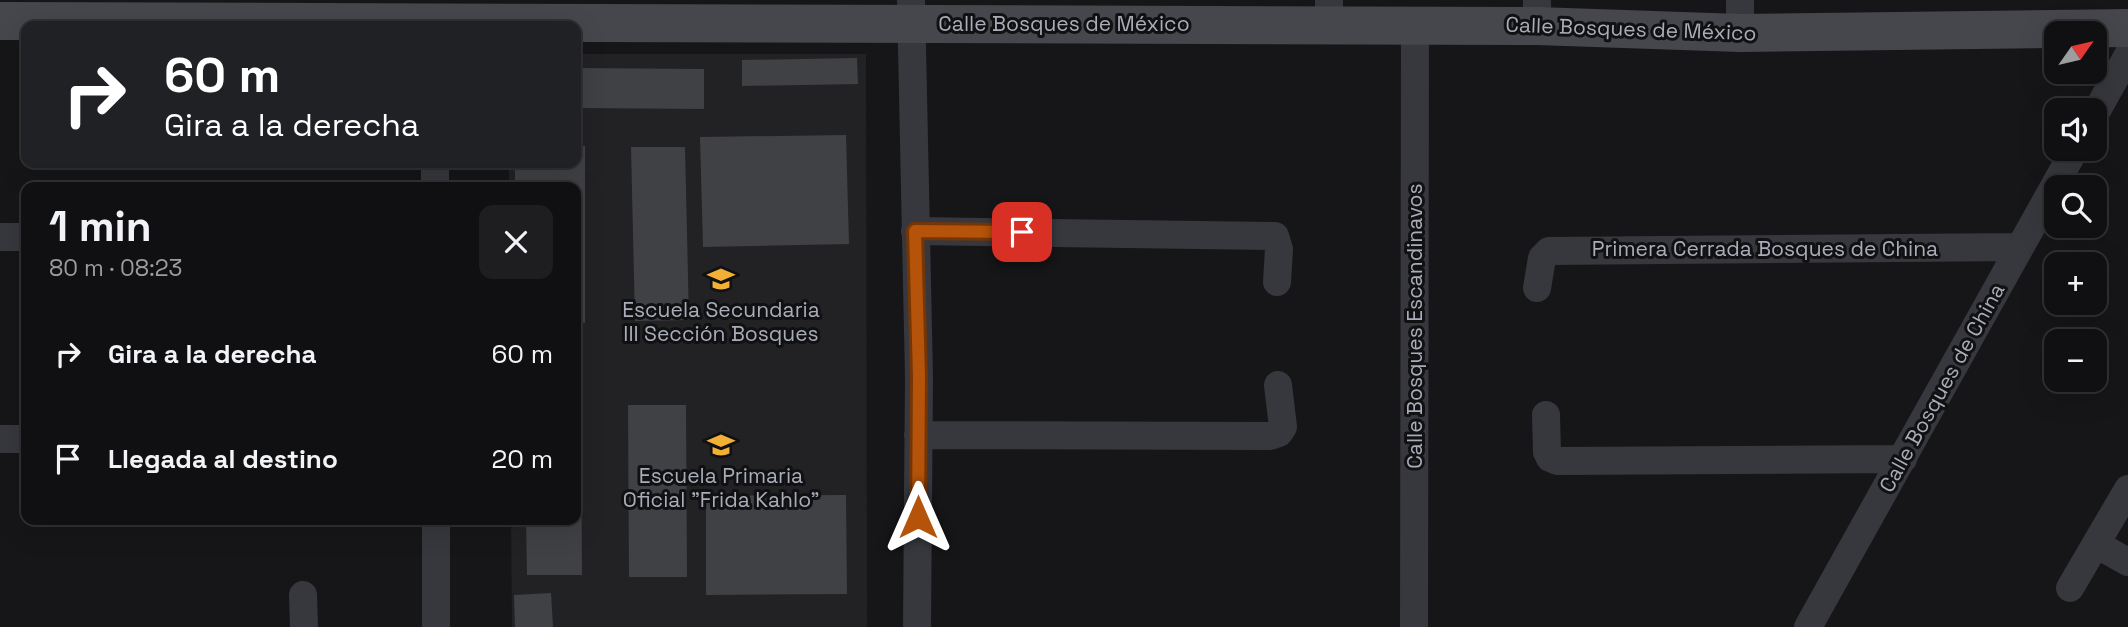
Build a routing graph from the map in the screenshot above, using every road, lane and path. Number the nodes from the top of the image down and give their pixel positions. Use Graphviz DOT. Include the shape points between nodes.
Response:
graph roads {
  1 [pos="219,10"];
  2 [pos="700,11"];
  3 [pos="910,11"];
  4 [pos="1120,12"];
  5 [pos="1329,13"];
  6 [pos="1537,13"];
  7 [pos="11,14"];
  8 [pos="435,16"];
  9 [pos="1740,17"];
  10 [pos="1415,25"];
  11 [pos="2128,27"];
  12 [pos="2128,55"];
  13 [pos="2104,98"];
  14 [pos="2068,161"];
  15 [pos="915,231"];
  16 [pos="0,237"];
  17 [pos="21,237"];
  18 [pos="2020,247"];
  19 [pos="1277,282"];
  20 [pos="1537,288"];
  21 [pos="1278,385"];
  22 [pos="1546,415"];
  23 [pos="918,435"];
  24 [pos="0,439"];
  25 [pos="21,439"];
  26 [pos="1903,459"];
  27 [pos="2128,489"];
  28 [pos="436,525"];
  29 [pos="2096,544"];
  30 [pos="2128,562"];
  31 [pos="2070,588"];
  32 [pos="303,595"];
  33 [pos="304,627"];
  34 [pos="436,627"];
  35 [pos="917,627"];
  36 [pos="1415,627"];
  37 [pos="1808,627"];
  1 -- 7 [label="street, Calle Bosques de México"];
  1 -- 8 [label="street, Calle Bosques de México"];
  2 -- 3 [label="street, Calle Bosques de México"];
  2 -- 8 [label="street, Calle Bosques de México"];
  3 -- 4 [label="street, Calle Bosques de México"];
  3 -- 15 [label="street"];
  4 -- 5 [label="street, Calle Bosques de México"];
  5 -- 10 [label="street, Calle Bosques de México"];
  6 -- 9 [label="street, Calle Bosques de México"];
  6 -- 10 [label="street, Calle Bosques de México"];
  9 -- 11 [label="street, Calle Bosques de México"];
  10 -- 36 [label="street, Calle Bosques Escandinavos"];
  12 -- 13 [label="street"];
  14 -- 18 [label="street, Calle Bosques de China"];
  15 -- 19 [label="street" via="1275,236"];
  15 -- 23 [label="street"];
  16 -- 17 [label="street"];
  18 -- 20 [label="street, Primera Cerrada Bosques de China" via="1549,251 1542,258"];
  18 -- 26 [label="street, Calle Bosques de China"];
  21 -- 23 [label="street" via="1283,427 1270,436"];
  22 -- 26 [label="street" via="1547,452 1557,461"];
  23 -- 35 [label="street"];
  24 -- 25 [label="street"];
  26 -- 37 [label="street, Calle Bosques de China"];
  27 -- 29 [label="street"];
  28 -- 34 [label="street"];
  29 -- 30 [label="street"];
  29 -- 31 [label="street"];
  32 -- 33 [label="street"];
}
